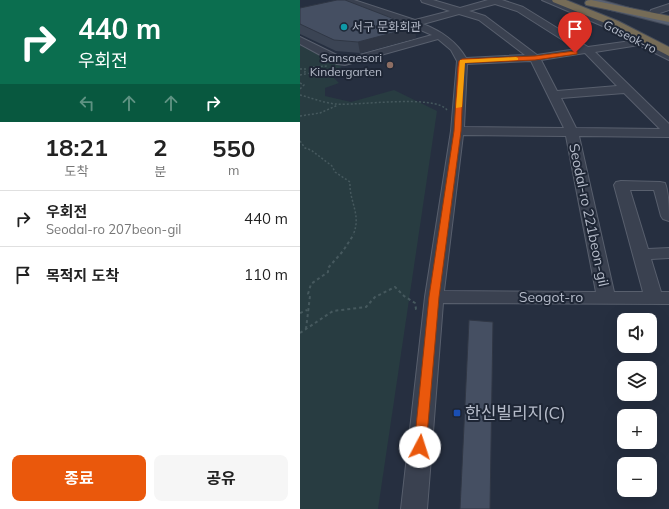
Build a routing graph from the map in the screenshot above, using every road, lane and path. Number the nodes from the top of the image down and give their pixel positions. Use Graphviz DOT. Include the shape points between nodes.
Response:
graph roads {
  1 [pos="346,0"];
  2 [pos="425,0"];
  3 [pos="495,0"];
  4 [pos="546,0"];
  5 [pos="557,0"];
  6 [pos="570,0"];
  7 [pos="574,0"];
  8 [pos="592,0"];
  9 [pos="606,3"];
  10 [pos="669,7"];
  11 [pos="460,11"];
  12 [pos="654,12"];
  13 [pos="669,18"];
  14 [pos="669,22"];
  15 [pos="413,24"];
  16 [pos="440,36"];
  17 [pos="300,40"];
  18 [pos="642,42"];
  19 [pos="669,45"];
  20 [pos="588,51"];
  21 [pos="669,52"];
  22 [pos="669,57"];
  23 [pos="535,58"];
  24 [pos="462,61"];
  25 [pos="341,62"];
  26 [pos="300,69"];
  27 [pos="304,74"];
  28 [pos="300,75"];
  29 [pos="300,83"];
  30 [pos="300,89"];
  31 [pos="626,89"];
  32 [pos="300,95"];
  33 [pos="554,95"];
  34 [pos="338,104"];
  35 [pos="300,116"];
  36 [pos="457,131"];
  37 [pos="572,132"];
  38 [pos="669,132"];
  39 [pos="300,141"];
  40 [pos="669,216"];
  41 [pos="669,253"];
  42 [pos="641,254"];
  43 [pos="606,297"];
  44 [pos="662,298"];
  45 [pos="433,302"];
  46 [pos="307,310"];
  47 [pos="300,313"];
  48 [pos="306,329"];
  49 [pos="300,333"];
  50 [pos="414,509"];
  1 -- 15 [label="street"];
  2 -- 11 [label="street"];
  3 -- 11 [label="street"];
  3 -- 20 [label="street" via="520,9"];
  4 -- 18 [label="street, Gaseok-ro"];
  5 -- 21 [label="highway" via="614,23"];
  6 -- 19 [label="highway"];
  7 -- 9 [label="highway"];
  8 -- 9 [label="main road"];
  9 -- 12 [label="main road"];
  9 -- 13 [label="highway"];
  9 -- 14 [label="main road"];
  10 -- 12 [label="street"];
  11 -- 15 [label="street"];
  11 -- 23 [label="street" via="482,18"];
  12 -- 13 [label="main road"];
  15 -- 16 [label="street"];
  16 -- 24 [label="street" via="454,47"];
  16 -- 25 [label="street"];
  17 -- 25 [label="street"];
  18 -- 20 [label="street"];
  18 -- 22 [label="street, Gaseok-ro"];
  20 -- 23 [label="street"];
  20 -- 31 [label="street"];
  23 -- 24 [label="street"];
  23 -- 33 [label="street"];
  24 -- 36 [label="street"];
  25 -- 27 [label="path" via="336,65 312,67 321,71"];
  26 -- 27 [label="path" via="306,68"];
  27 -- 28 [label="path"];
  29 -- 30 [label="path" via="304,85"];
  31 -- 33 [label="street"];
  31 -- 38 [label="street"];
  32 -- 34 [label="path"];
  33 -- 37 [label="street"];
  34 -- 35 [label="path" via="320,113"];
  34 -- 36 [label="path" via="432,103 444,106"];
  36 -- 37 [label="street, Seodal-ro 221beon-gil"];
  36 -- 45 [label="street"];
  37 -- 38 [label="street, Seodal-ro 221beon-gil"];
  37 -- 43 [label="street, Seodal-ro 221beon-gil"];
  39 -- 46 [label="path" via="305,148 311,150 350,182 358,217 357,230 341,254 328,268 328,272 311,284"];
  40 -- 42 [label="street" via="660,186 621,185"];
  41 -- 42 [label="street"];
  42 -- 44 [label="street"];
  43 -- 44 [label="street, Seogot-ro"];
  43 -- 45 [label="street, Seogot-ro"];
  45 -- 48 [label="path" via="416,309 415,303 395,287 375,297 366,307 333,311"];
  45 -- 50 [label="street"];
  46 -- 47 [label="path"];
  46 -- 48 [label="path"];
  48 -- 49 [label="path"];
}
